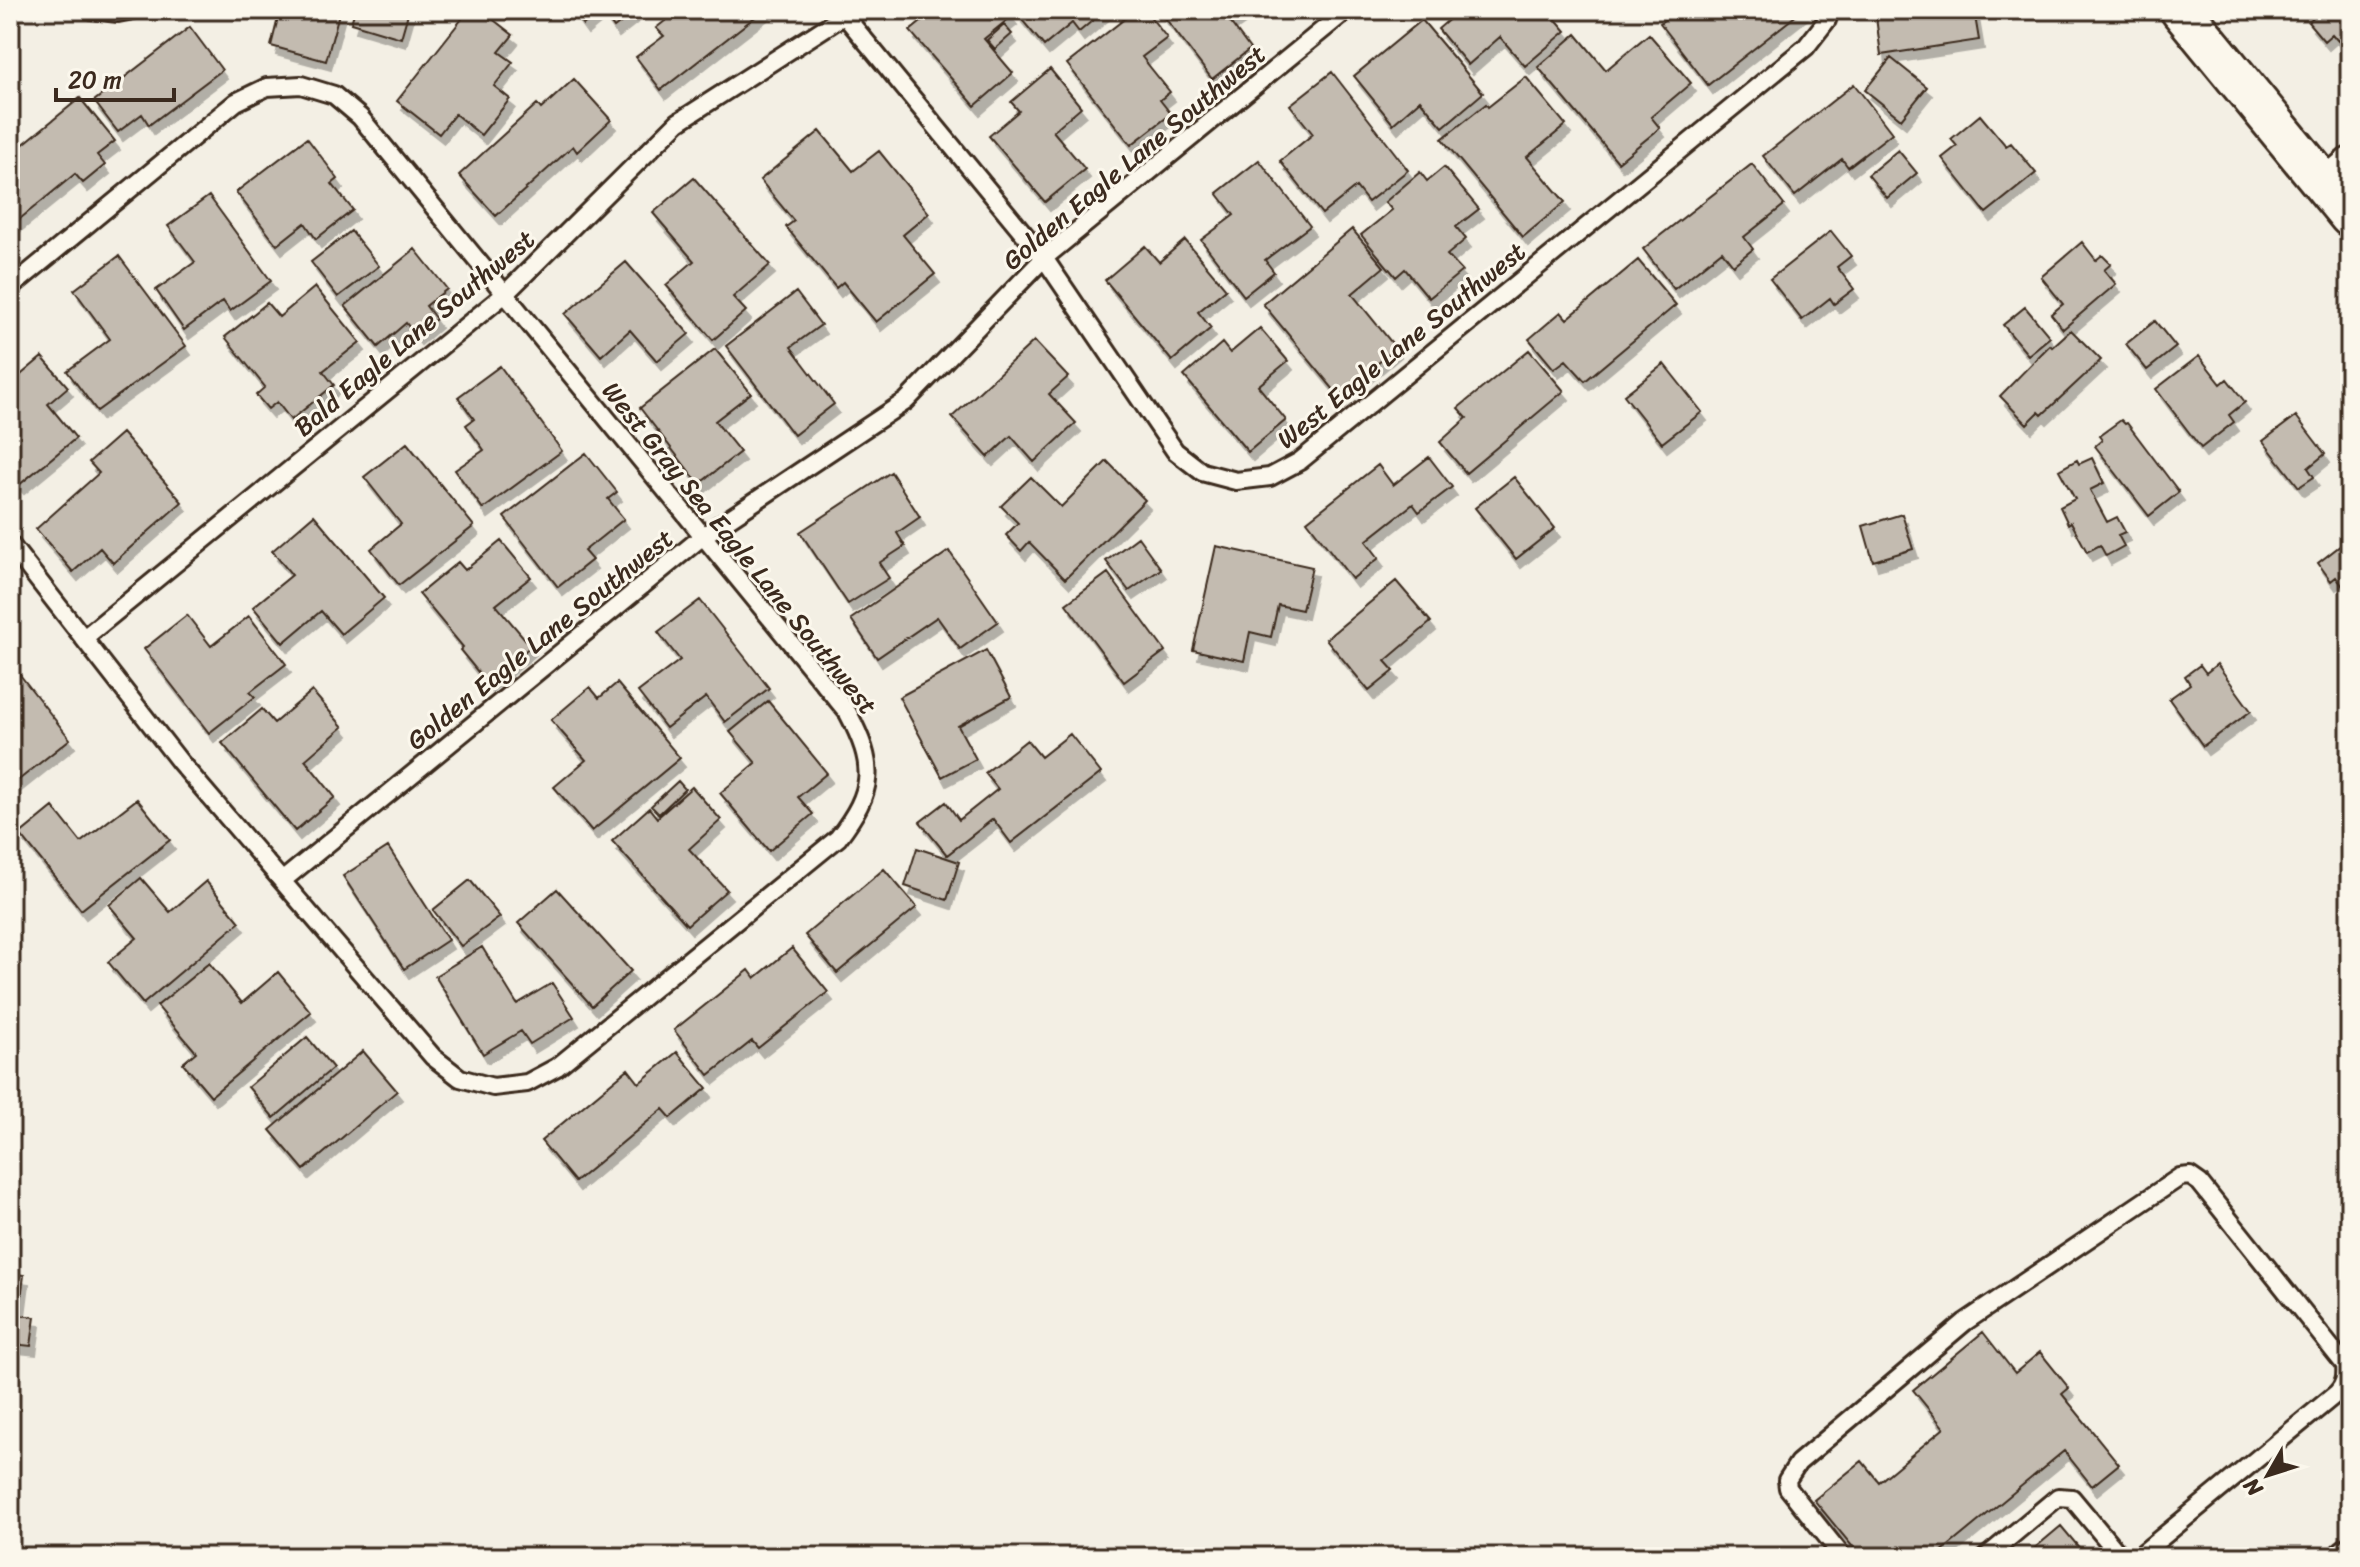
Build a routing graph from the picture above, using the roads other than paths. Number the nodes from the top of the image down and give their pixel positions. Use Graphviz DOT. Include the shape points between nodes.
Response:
graph roads {
  1 [pos="92,10"];
  2 [pos="133,10"];
  3 [pos="1347,10"];
  4 [pos="1830,10"];
  5 [pos="2181,10"];
  6 [pos="846,12"];
  7 [pos="2337,175"];
  8 [pos="2350,216"];
  9 [pos="1044,258"];
  10 [pos="10,288"];
  11 [pos="505,294"];
  12 [pos="703,536"];
  13 [pos="10,544"];
  14 [pos="84,638"];
  15 [pos="282,881"];
  16 [pos="1843,1557"];
  17 [pos="1986,1557"];
  18 [pos="2121,1557"];
  19 [pos="2138,1557"];
  1 -- 2 [label="lane"];
  3 -- 9 [label="lane, Golden Eagle Lane Southwest"];
  4 -- 9 [label="lane, West Eagle Lane Southwest" via="1806,47 1300,461 1270,477 1236,481 1202,472 1175,451"];
  5 -- 7 [label="street"];
  6 -- 9 [label="lane, West Eagle Lane Southwest"];
  6 -- 11 [label="lane, Bald Eagle Lane Southwest" via="678,122"];
  7 -- 8 [label="street"];
  9 -- 12 [label="lane, Golden Eagle Lane Southwest" via="906,401"];
  10 -- 11 [label="lane, West Gray Sea Eagle Lane Southwest" via="236,102 267,87 301,85 334,95 360,117"];
  11 -- 12 [label="lane, West Gray Sea Eagle Lane Southwest"];
  11 -- 14 [label="lane, Bald Eagle Lane Southwest"];
  12 -- 15 [label="lane, Golden Eagle Lane Southwest"];
  12 -- 15 [label="lane, West Gray Sea Eagle Lane Southwest" via="848,713 864,743 868,778 859,811 838,838 557,1067 527,1083 493,1087 460,1078 433,1057"];
  13 -- 14 [label="lane, West Gray Sea Eagle Lane Southwest"];
  14 -- 15 [label="lane, West Gray Sea Eagle Lane Southwest"];
  16 -- 19 [label="lane" via="1788,1488 1798,1463 1965,1322 2180,1177 2190,1176 2345,1365 2346,1376 2337,1393"];
  17 -- 18 [label="lane" via="2064,1497 2072,1498"];
}
